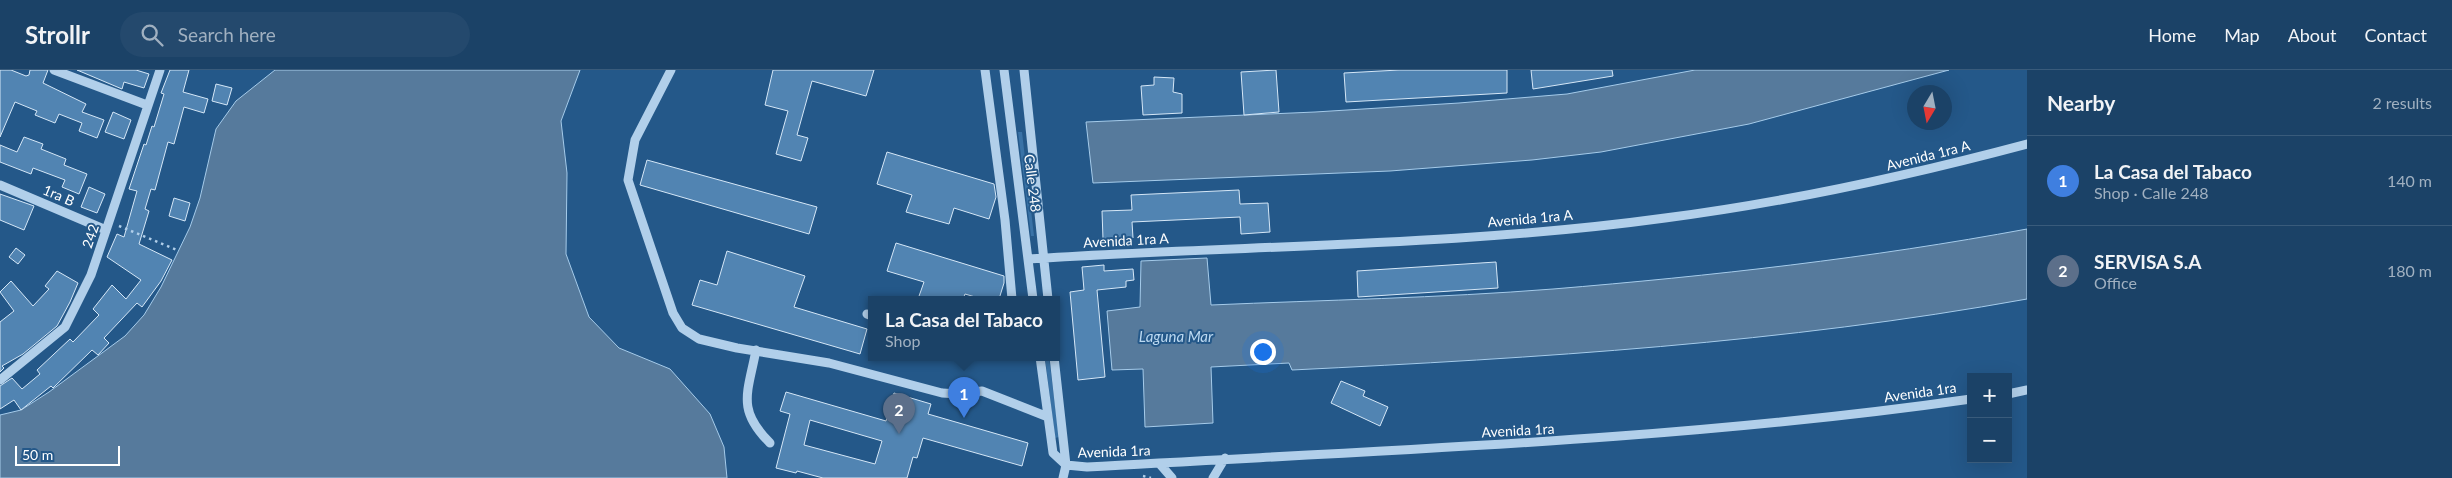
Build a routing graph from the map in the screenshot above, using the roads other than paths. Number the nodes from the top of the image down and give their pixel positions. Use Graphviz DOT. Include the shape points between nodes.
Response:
graph roads {
  1 [pos="54,70"];
  2 [pos="160,70"];
  3 [pos="671,70"];
  4 [pos="985,70"];
  5 [pos="1004,70"];
  6 [pos="1024,70"];
  7 [pos="148,105"];
  8 [pos="2027,144"];
  9 [pos="0,185"];
  10 [pos="108,226"];
  11 [pos="1044,258"];
  12 [pos="1028,259"];
  13 [pos="1012,296"];
  14 [pos="1033,296"];
  15 [pos="1048,296"];
  16 [pos="756,350"];
  17 [pos="1041,361"];
  18 [pos="1054,361"];
  19 [pos="0,380"];
  20 [pos="2027,390"];
  21 [pos="2012,393"];
  22 [pos="1967,400"];
  23 [pos="1048,417"];
  24 [pos="770,443"];
  25 [pos="1225,458"];
  26 [pos="1158,463"];
  27 [pos="1066,464"];
  28 [pos="1063,478"];
  29 [pos="1172,478"];
  30 [pos="1213,478"];
  1 -- 7 [label="street"];
  2 -- 7 [label="street, 242"];
  3 -- 16 [label="street" via="635,140 628,180 673,313 682,328 699,339"];
  4 -- 13 [label="street"];
  5 -- 12 [label="street, Calle 248"];
  6 -- 11 [label="street, Calle 248"];
  7 -- 10 [label="street, 242"];
  8 -- 11 [label="street, Avenida 1ra A" via="1864,185 1664,219 1438,238"];
  9 -- 10 [label="street, 1ra B"];
  10 -- 19 [label="street, 242" via="91,275 65,328"];
  11 -- 12 [label="street, Avenida 1ra A"];
  11 -- 15 [label="street, Calle 248"];
  12 -- 14 [label="street, Calle 248"];
  16 -- 23 [label="street" via="829,363 942,393 982,391"];
  16 -- 24 [label="street" via="747,403 749,417"];
  17 -- 23 [label="street"];
  18 -- 27 [label="street"];
  20 -- 21 [label="street"];
  22 -- 25 [label="street, Avenida 1ra" via="1893,410 1577,440"];
  23 -- 27 [label="street" via="1052,453"];
  25 -- 26 [label="street, Avenida 1ra"];
  25 -- 30 [label="street"];
  26 -- 27 [label="street, Avenida 1ra" via="1087,467"];
  26 -- 29 [label="street"];
  27 -- 28 [label="street"];
}
